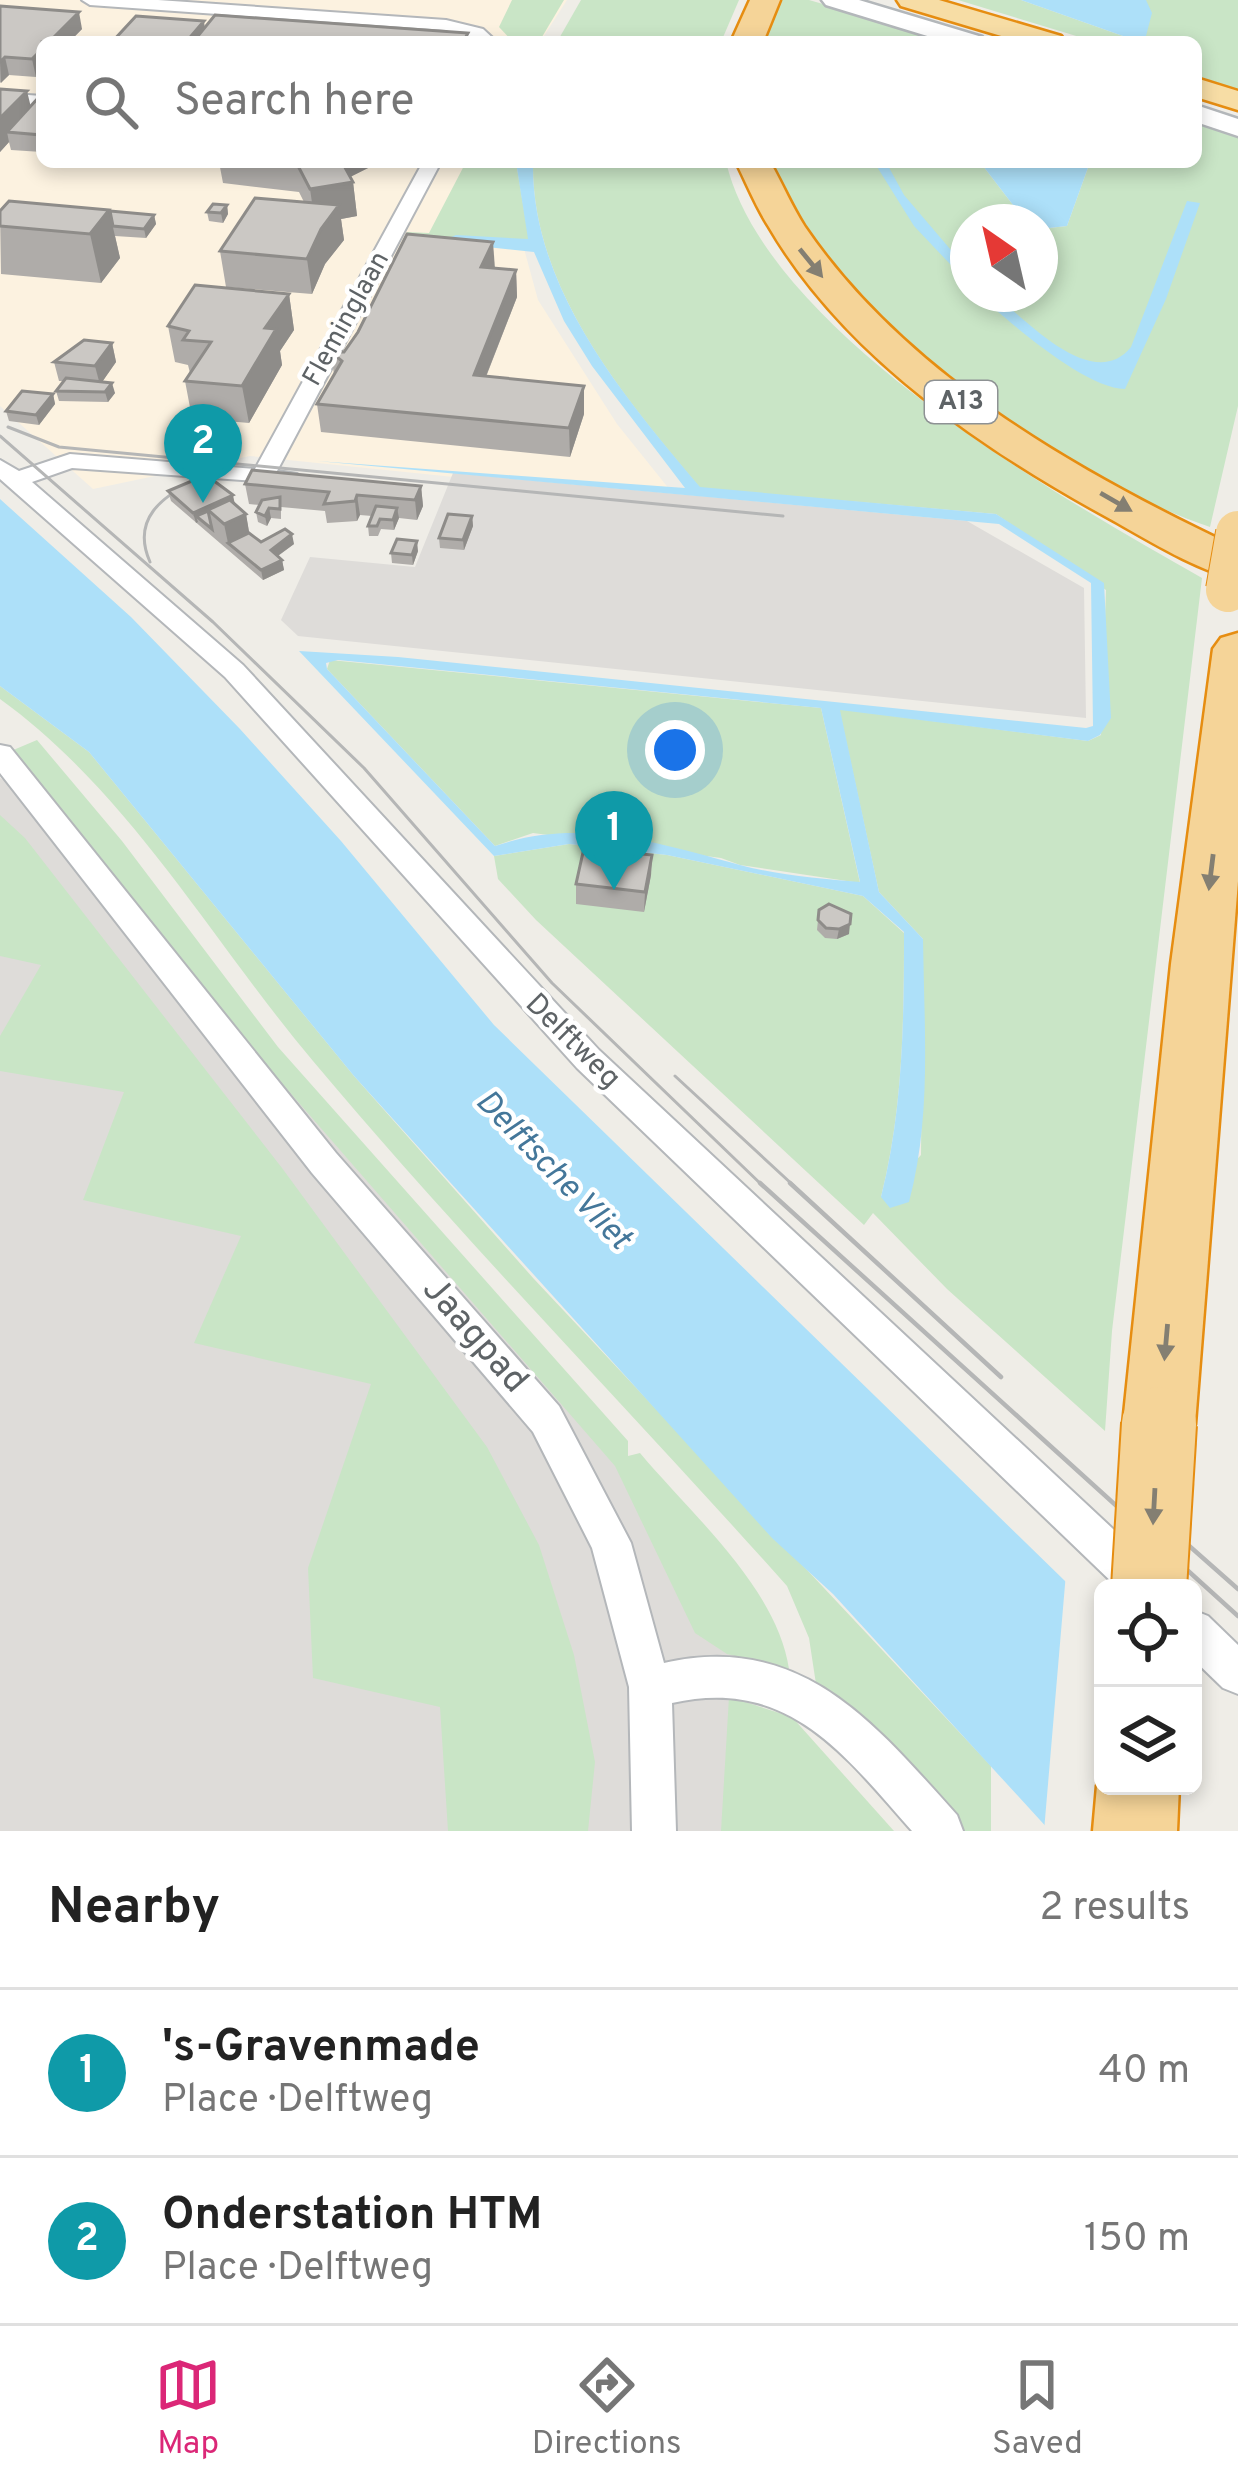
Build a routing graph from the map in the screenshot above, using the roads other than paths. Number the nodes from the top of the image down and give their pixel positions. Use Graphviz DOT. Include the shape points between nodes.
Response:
graph roads {
  1 [pos="90,0"];
  2 [pos="834,0"];
  3 [pos="910,0"];
  4 [pos="765,1"];
  5 [pos="482,36"];
  6 [pos="749,36"];
  7 [pos="953,36"];
  8 [pos="1031,36"];
  9 [pos="1202,89"];
  10 [pos="0,98"];
  11 [pos="36,101"];
  12 [pos="1238,101"];
  13 [pos="1202,115"];
  14 [pos="1238,128"];
  15 [pos="430,168"];
  16 [pos="756,168"];
  17 [pos="8,473"];
  18 [pos="262,477"];
  19 [pos="304,481"];
  20 [pos="1238,533"];
  21 [pos="1236,604"];
  22 [pos="0,754"];
  23 [pos="1138,1579"];
  24 [pos="1149,1579"];
  25 [pos="1202,1639"];
  26 [pos="1238,1673"];
  27 [pos="650,1687"];
  28 [pos="1137,1795"];
  29 [pos="654,1831"];
  30 [pos="940,1831"];
  31 [pos="1135,1831"];
  1 -- 5 [label="street" via="446,25"];
  2 -- 7 [label="main road"];
  3 -- 8 [label="highway"];
  4 -- 6 [label="highway"];
  9 -- 12 [label="highway"];
  10 -- 11 [label="street"];
  13 -- 14 [label="main road"];
  15 -- 18 [label="street, Fleminglaan"];
  16 -- 21 [label="highway, A13, one-way" via="785,230 818,272 934,383 1072,476"];
  17 -- 18 [label="street, Delftweg" via="70,461"];
  17 -- 23 [label="street, Delftweg" via="264,700 589,1061"];
  18 -- 19 [label="street, Delftweg"];
  20 -- 21 [label="highway, bridge"];
  21 -- 24 [label="highway, one-way, bridge"];
  22 -- 27 [label="street, Jaagpad" via="324,1163 546,1419 611,1543"];
  25 -- 26 [label="street"];
  27 -- 29 [label="street, Jaagpad"];
  27 -- 30 [label="street" via="746,1677 806,1695 852,1733"];
  28 -- 31 [label="highway"];
}
